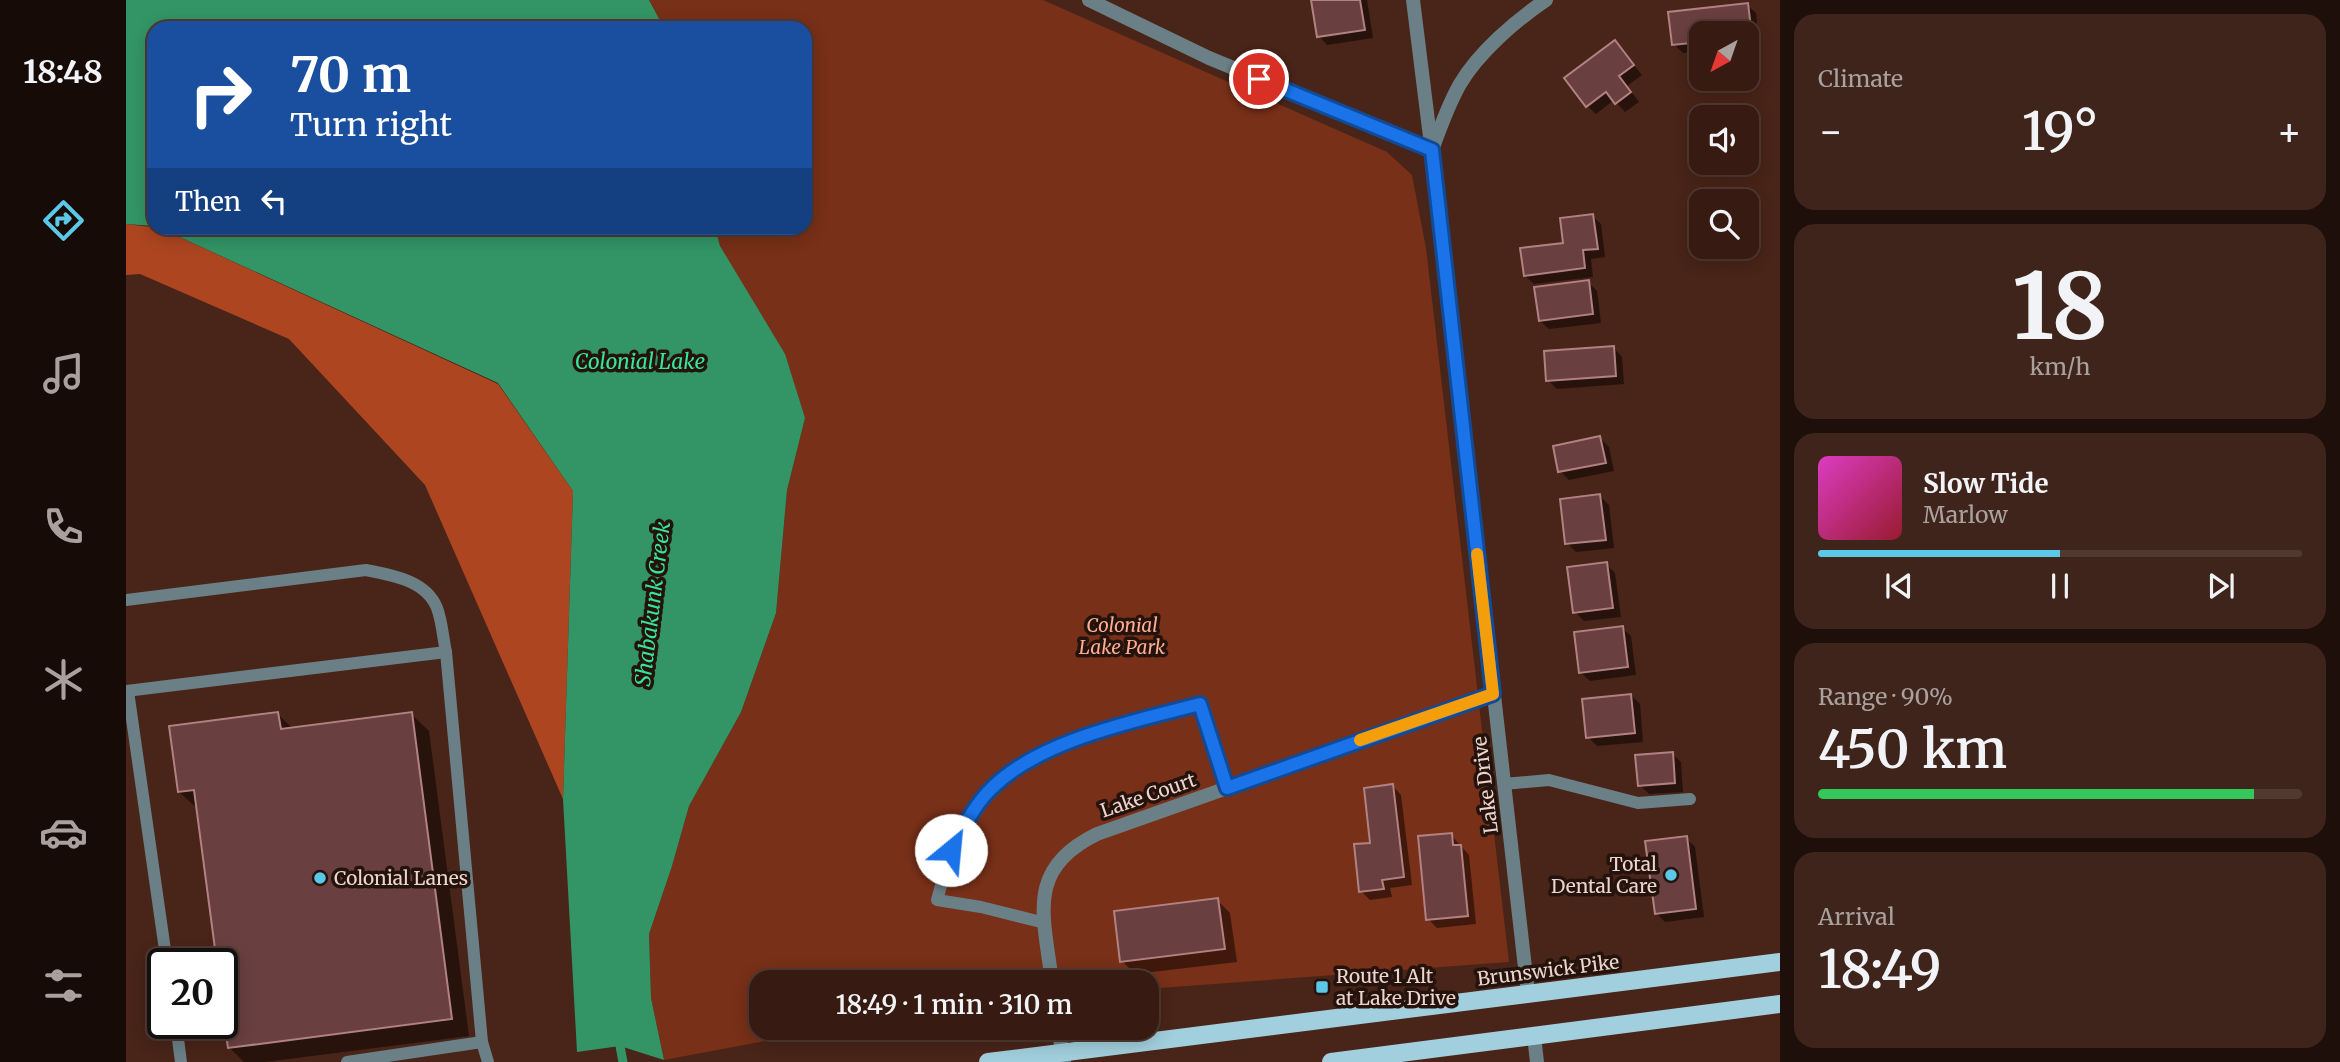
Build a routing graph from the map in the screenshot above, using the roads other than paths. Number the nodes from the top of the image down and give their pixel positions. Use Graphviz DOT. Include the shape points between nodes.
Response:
graph roads {
  1 [pos="1089,0"];
  2 [pos="1413,0"];
  3 [pos="1546,0"];
  4 [pos="1432,150"];
  5 [pos="126,600"];
  6 [pos="446,652"];
  7 [pos="127,691"];
  8 [pos="1493,694"];
  9 [pos="1504,784"];
  10 [pos="1227,788"];
  11 [pos="1690,799"];
  12 [pos="1045,923"];
  13 [pos="165,948"];
  14 [pos="1780,962"];
  15 [pos="1051,970"];
  16 [pos="1528,994"];
  17 [pos="1780,1004"];
  18 [pos="1534,1036"];
  19 [pos="178,1039"];
  20 [pos="482,1042"];
  21 [pos="1063,1057"];
  22 [pos="181,1062"];
  23 [pos="347,1062"];
  24 [pos="488,1062"];
  25 [pos="988,1062"];
  26 [pos="1331,1062"];
  27 [pos="1537,1062"];
  1 -- 4 [label="street" via="1209,58"];
  2 -- 4 [label="street, Lake Drive"];
  3 -- 4 [label="street" via="1495,42 1461,83"];
  4 -- 8 [label="street, Lake Drive"];
  5 -- 6 [label="lane" via="366,570 402,577 422,588 437,606"];
  6 -- 7 [label="lane"];
  6 -- 20 [label="lane"];
  7 -- 13 [label="lane"];
  8 -- 9 [label="street, Lake Drive"];
  8 -- 10 [label="street, Lake Court"];
  9 -- 11 [label="lane" via="1549,780 1638,803"];
  9 -- 16 [label="street, Lake Drive"];
  10 -- 12 [label="street, Lake Court" via="1076,844 1058,861 1047,882 1042,906"];
  10 -- 12 [label="lane" via="1200,704 1112,728 1020,765 992,788 969,817 951,850 937,900"];
  12 -- 15 [label="street, Lake Court"];
  14 -- 16 [label="main road, Brunswick Pike"];
  16 -- 21 [label="main road, Brunswick Pike"];
  17 -- 18 [label="main road"];
  18 -- 26 [label="main road"];
  18 -- 27 [label="street"];
  19 -- 22 [label="lane"];
  20 -- 23 [label="lane"];
  20 -- 24 [label="lane"];
  21 -- 25 [label="main road, Brunswick Pike"];
}
